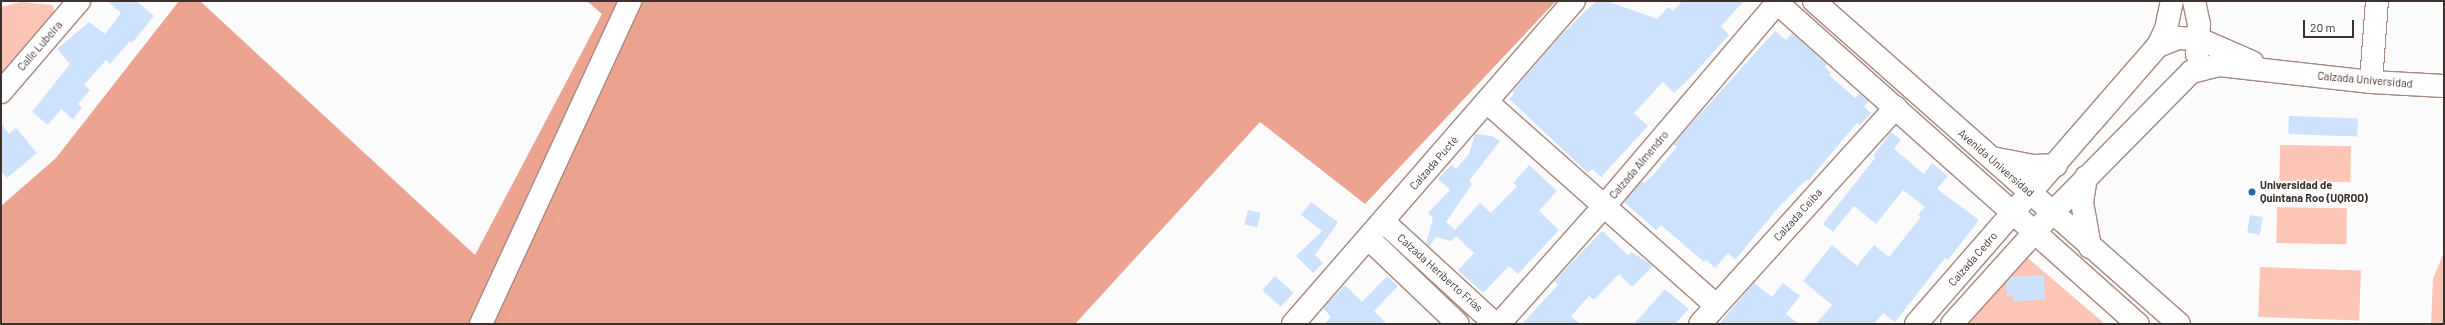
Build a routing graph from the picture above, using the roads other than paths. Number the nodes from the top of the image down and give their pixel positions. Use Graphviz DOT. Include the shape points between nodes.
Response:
graph roads {
  1 [pos="630,1"];
  2 [pos="1574,1"];
  3 [pos="1814,1"];
  4 [pos="2172,1"];
  5 [pos="2194,1"];
  6 [pos="2377,1"];
  7 [pos="1776,2"];
  8 [pos="69,4"];
  9 [pos="2199,39"];
  10 [pos="2158,46"];
  11 [pos="2191,72"];
  12 [pos="2287,72"];
  13 [pos="2371,82"];
  14 [pos="2444,86"];
  15 [pos="1,92"];
  16 [pos="1487,102"];
  17 [pos="1896,107"];
  18 [pos="1990,158"];
  19 [pos="2056,165"];
  20 [pos="2086,177"];
  21 [pos="2030,193"];
  22 [pos="1606,204"];
  23 [pos="2014,212"];
  24 [pos="2053,212"];
  25 [pos="1384,222"];
  26 [pos="2035,233"];
  27 [pos="1368,238"];
  28 [pos="2090,247"];
  29 [pos="1716,304"];
  30 [pos="481,324"];
  31 [pos="1293,324"];
  32 [pos="1458,324"];
  33 [pos="1495,324"];
  34 [pos="1499,324"];
  35 [pos="1700,324"];
  36 [pos="1916,324"];
  37 [pos="1952,324"];
  38 [pos="2138,324"];
  39 [pos="2180,324"];
  1 -- 30 [label="street"];
  2 -- 16 [label="street, Calzada Pucté"];
  3 -- 18 [label="street, Avenida Universidad"];
  4 -- 10 [label="street" via="2166,29"];
  5 -- 9 [label="street"];
  6 -- 13 [label="street"];
  7 -- 17 [label="street"];
  7 -- 22 [label="street, Calzada Almendro"];
  8 -- 15 [label="street, Calle Lubeira"];
  9 -- 10 [label="street" via="2178,38"];
  9 -- 11 [label="street"];
  9 -- 12 [label="street"];
  10 -- 19 [label="street, Calzada Cedro"];
  11 -- 12 [label="street" via="2220,65"];
  11 -- 20 [label="street"];
  12 -- 13 [label="street, Calzada Universidad"];
  13 -- 14 [label="street, Calzada Universidad"];
  16 -- 22 [label="street"];
  16 -- 25 [label="street, Calzada Pucté"];
  17 -- 23 [label="street"];
  17 -- 29 [label="street, Calzada Ceiba"];
  18 -- 19 [label="street" via="2033,166"];
  18 -- 21 [label="street, Avenida Universidad"];
  19 -- 21 [label="street, Calzada Cedro"];
  20 -- 24 [label="street"];
  20 -- 28 [label="street" via="2082,202"];
  21 -- 23 [label="street, Calzada Cedro"];
  21 -- 24 [label="street, Avenida Universidad"];
  22 -- 29 [label="street"];
  22 -- 34 [label="street, Calzada Almendro"];
  23 -- 26 [label="street"];
  23 -- 36 [label="street, Calzada Cedro"];
  24 -- 26 [label="street"];
  24 -- 28 [label="street, Avenida Universidad"];
  25 -- 27 [label="street, Calzada Pucté"];
  25 -- 33 [label="street, Calzada Heriberto Frías"];
  26 -- 37 [label="street"];
  26 -- 38 [label="street"];
  27 -- 31 [label="street, Calzada Pucté"];
  27 -- 32 [label="street, Calzada Heriberto Frías"];
  28 -- 39 [label="street, Avenida Universidad"];
  29 -- 35 [label="street, Calzada Ceiba"];
}
